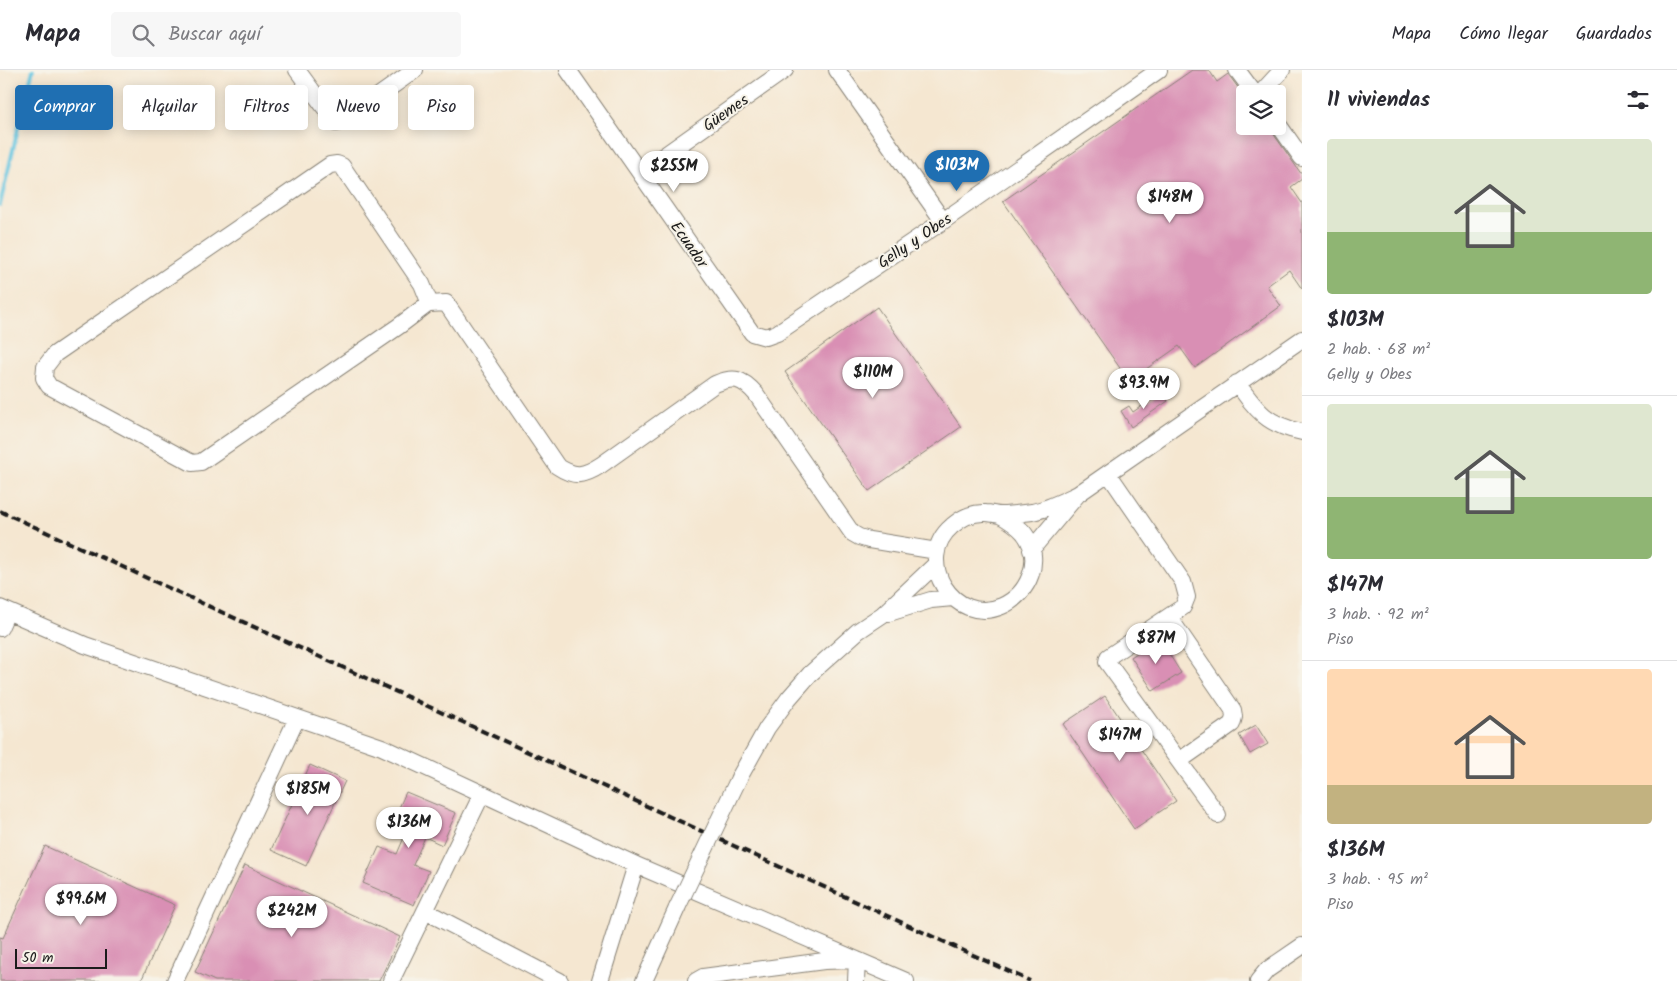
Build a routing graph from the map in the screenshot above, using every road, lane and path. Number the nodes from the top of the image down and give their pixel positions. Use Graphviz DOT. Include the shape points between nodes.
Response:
graph roads {
  1 [pos="297,70"];
  2 [pos="415,70"];
  3 [pos="568,70"];
  4 [pos="784,70"];
  5 [pos="838,70"];
  6 [pos="1237,70"];
  7 [pos="1282,70"];
  8 [pos="1149,73"];
  9 [pos="1248,85"];
  10 [pos="1268,85"];
  11 [pos="1286,135"];
  12 [pos="1302,158"];
  13 [pos="640,172"];
  14 [pos="943,221"];
  15 [pos="430,304"];
  16 [pos="766,337"];
  17 [pos="1302,339"];
  18 [pos="1238,383"];
  19 [pos="1302,432"];
  20 [pos="1108,473"];
  21 [pos="1078,494"];
  22 [pos="1000,515"];
  23 [pos="1031,550"];
  24 [pos="936,557"];
  25 [pos="953,598"];
  26 [pos="4,610"];
  27 [pos="882,615"];
  28 [pos="1169,617"];
  29 [pos="0,628"];
  30 [pos="297,718"];
  31 [pos="1179,760"];
  32 [pos="482,794"];
  33 [pos="1218,815"];
  34 [pos="636,865"];
  35 [pos="425,911"];
  36 [pos="1302,946"];
  37 [pos="857,960"];
  38 [pos="734,978"];
  39 [pos="899,979"];
  40 [pos="175,981"];
  41 [pos="391,981"];
  42 [pos="560,981"];
  43 [pos="600,981"];
  44 [pos="644,981"];
  45 [pos="696,981"];
  46 [pos="856,981"];
  47 [pos="1258,981"];
  1 -- 2 [label="street" via="336,123"];
  3 -- 13 [label="street, Ecuador"];
  4 -- 13 [label="street, Güemes"];
  5 -- 14 [label="street"];
  6 -- 9 [label="street"];
  7 -- 10 [label="street"];
  8 -- 14 [label="street, Gelly y Obes"];
  11 -- 12 [label="street"];
  13 -- 16 [label="street, Ecuador" via="752,333"];
  14 -- 16 [label="street, Gelly y Obes" via="778,333"];
  15 -- 15 [label="street" via="200,462 192,463 49,386 44,378 45,367 55,354 330,165 342,166 422,284"];
  15 -- 24 [label="street" via="446,303 557,466 567,473 578,475 601,466 715,384 728,379 740,380 756,394 852,533 859,538"];
  17 -- 18 [label="street"];
  18 -- 19 [label="street" via="1262,415 1274,423"];
  18 -- 20 [label="street"];
  20 -- 21 [label="street"];
  20 -- 28 [label="street" via="1183,582 1187,597 1183,607"];
  21 -- 22 [label="street" via="1033,512"];
  21 -- 23 [label="street"];
  22 -- 23 [label="street" via="1020,529"];
  22 -- 24 [label="street" via="980,513 960,519 942,538"];
  23 -- 25 [label="street" via="1031,574 1019,595 1010,602 987,609 963,605"];
  24 -- 25 [label="street" via="938,577"];
  24 -- 27 [label="street"];
  25 -- 27 [label="street" via="931,600"];
  26 -- 29 [label="street"];
  26 -- 30 [label="street" via="85,646"];
  27 -- 44 [label="street, bridge" via="858,631 810,674 767,728 739,778"];
  28 -- 31 [label="street" via="1233,710 1234,717 1232,724"];
  28 -- 31 [label="street" via="1108,657 1107,662"];
  30 -- 32 [label="street" via="382,747"];
  30 -- 40 [label="street"];
  31 -- 33 [label="street"];
  32 -- 34 [label="street"];
  32 -- 35 [label="street"];
  34 -- 37 [label="street"];
  34 -- 43 [label="street"];
  35 -- 41 [label="street"];
  35 -- 42 [label="street"];
  36 -- 47 [label="street" via="1267,970"];
  37 -- 38 [label="street" via="824,961"];
  37 -- 39 [label="street"];
  37 -- 46 [label="street"];
  38 -- 45 [label="street" via="703,977"];
}
